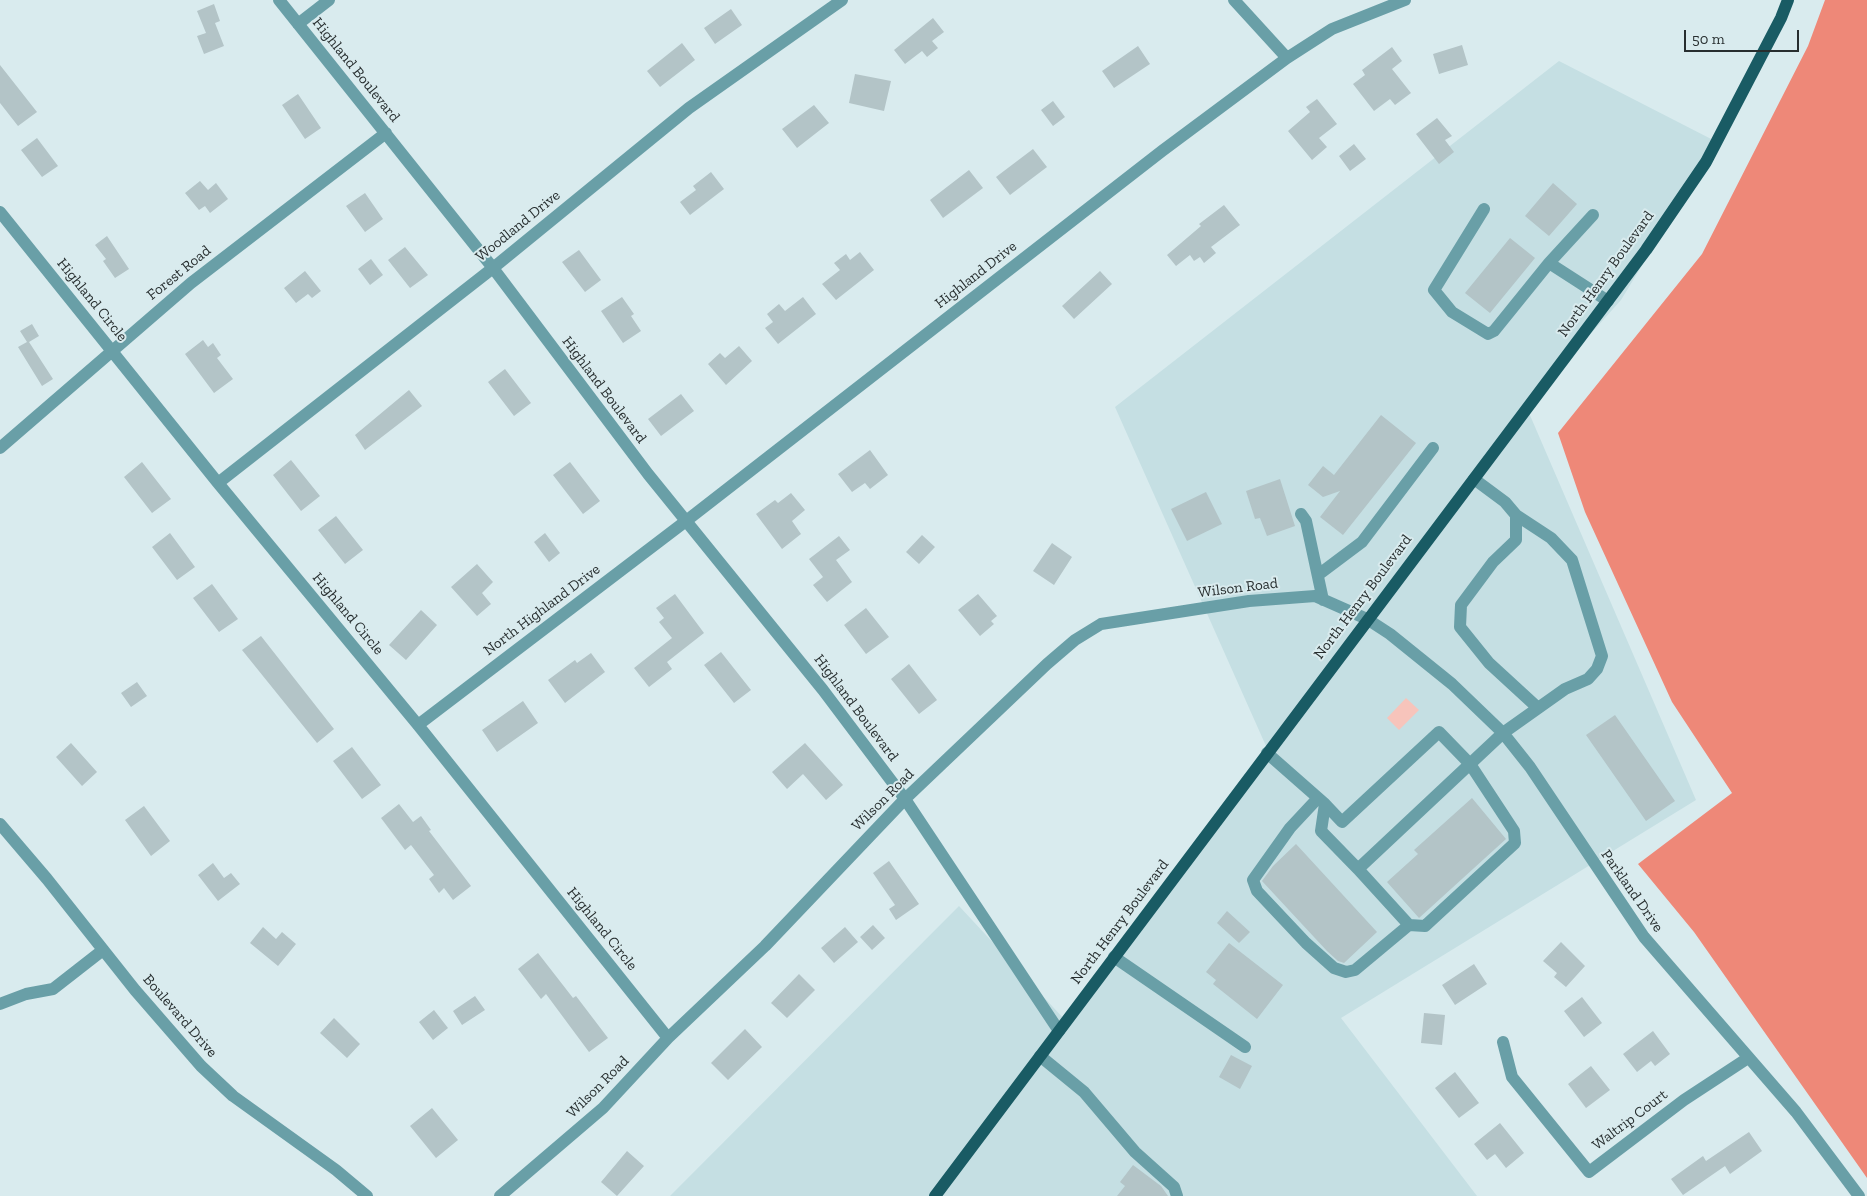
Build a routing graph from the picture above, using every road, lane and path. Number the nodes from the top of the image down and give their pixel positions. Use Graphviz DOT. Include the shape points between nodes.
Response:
graph roads {
  1 [pos="279,0"];
  2 [pos="329,0"];
  3 [pos="842,0"];
  4 [pos="1234,0"];
  5 [pos="1405,0"];
  6 [pos="1788,0"];
  7 [pos="298,24"];
  8 [pos="1287,58"];
  9 [pos="386,133"];
  10 [pos="1484,209"];
  11 [pos="0,212"];
  12 [pos="1593,215"];
  13 [pos="1549,263"];
  14 [pos="493,268"];
  15 [pos="1608,301"];
  16 [pos="112,350"];
  17 [pos="0,448"];
  18 [pos="1433,448"];
  19 [pos="1474,480"];
  20 [pos="218,483"];
  21 [pos="1301,514"];
  22 [pos="1516,515"];
  23 [pos="686,521"];
  24 [pos="1318,575"];
  25 [pos="1323,600"];
  26 [pos="1367,619"];
  27 [pos="1538,708"];
  28 [pos="418,725"];
  29 [pos="1503,733"];
  30 [pos="1267,753"];
  31 [pos="1470,764"];
  32 [pos="905,800"];
  33 [pos="1321,801"];
  34 [pos="0,824"];
  35 [pos="1358,869"];
  36 [pos="1409,925"];
  37 [pos="104,950"];
  38 [pos="1114,957"];
  39 [pos="0,1004"];
  40 [pos="1059,1031"];
  41 [pos="668,1038"];
  42 [pos="1503,1042"];
  43 [pos="1245,1047"];
  44 [pos="1040,1056"];
  45 [pos="1748,1058"];
  46 [pos="367,1196"];
  47 [pos="500,1196"];
  48 [pos="935,1196"];
  49 [pos="1177,1196"];
  50 [pos="1858,1196"];
  1 -- 7 [label="street, Highland Boulevard"];
  2 -- 7 [label="street"];
  3 -- 14 [label="street, Woodland Drive" via="689,108"];
  4 -- 8 [label="street"];
  5 -- 8 [label="street" via="1332,29"];
  6 -- 15 [label="main road, North Henry Boulevard" via="1706,162"];
  7 -- 9 [label="street, Highland Boulevard"];
  8 -- 23 [label="street, Highland Drive" via="1162,151"];
  9 -- 14 [label="street, Highland Boulevard"];
  9 -- 16 [label="street, Forest Road" via="191,283"];
  10 -- 13 [label="street" via="1434,290 1452,312 1488,334 1494,331"];
  11 -- 16 [label="street, Highland Circle"];
  12 -- 13 [label="street"];
  13 -- 15 [label="street"];
  14 -- 20 [label="street, Woodland Drive"];
  14 -- 23 [label="street, Highland Boulevard"];
  15 -- 19 [label="main road, North Henry Boulevard"];
  16 -- 17 [label="street, Forest Road"];
  16 -- 20 [label="street, Highland Circle"];
  18 -- 24 [label="street" via="1362,542"];
  19 -- 22 [label="street" via="1505,502"];
  19 -- 26 [label="main road, North Henry Boulevard"];
  20 -- 28 [label="street, Highland Circle"];
  21 -- 24 [label="street" via="1306,521"];
  22 -- 27 [label="street" via="1516,540 1493,562 1461,605 1460,627 1489,663"];
  22 -- 27 [label="street" via="1551,538 1572,560 1602,656 1588,679"];
  23 -- 28 [label="street, North Highland Drive"];
  23 -- 32 [label="street, Highland Boulevard" via="823,690"];
  24 -- 25 [label="street"];
  25 -- 26 [label="street, Wilson Road"];
  25 -- 32 [label="street, Wilson Road" via="1315,596 1249,601 1101,624 1075,640 1047,664"];
  26 -- 29 [label="street, Parkland Drive" via="1452,684"];
  26 -- 30 [label="main road, North Henry Boulevard"];
  27 -- 29 [label="street"];
  28 -- 41 [label="street, Highland Circle"];
  29 -- 31 [label="street"];
  29 -- 45 [label="street, Parkland Drive" via="1530,767 1644,937"];
  30 -- 33 [label="street"];
  30 -- 38 [label="main road, North Henry Boulevard"];
  31 -- 33 [label="street" via="1439,732 1342,822"];
  31 -- 35 [label="street"];
  31 -- 36 [label="street" via="1514,831 1515,843 1425,926"];
  32 -- 40 [label="street, Highland Boulevard"];
  32 -- 41 [label="street, Wilson Road" via="765,946"];
  33 -- 35 [label="street" via="1322,831"];
  33 -- 36 [label="street" via="1290,828 1260,869 1253,880 1257,891 1318,954 1334,968 1346,972 1355,970"];
  34 -- 37 [label="street, Boulevard Drive"];
  35 -- 36 [label="street"];
  37 -- 39 [label="street" via="53,990 26,994"];
  37 -- 46 [label="street, Boulevard Drive" via="164,1025 220,1084"];
  38 -- 40 [label="main road, North Henry Boulevard"];
  38 -- 43 [label="street"];
  40 -- 44 [label="main road, North Henry Boulevard"];
  41 -- 47 [label="street, Wilson Road" via="603,1108"];
  42 -- 45 [label="street, Waltrip Court" via="1512,1077 1589,1172 1684,1100"];
  44 -- 48 [label="main road, North Henry Boulevard"];
  44 -- 49 [label="street" via="1084,1092 1135,1152 1174,1187"];
  45 -- 50 [label="street, Parkland Drive" via="1796,1112"];
}
